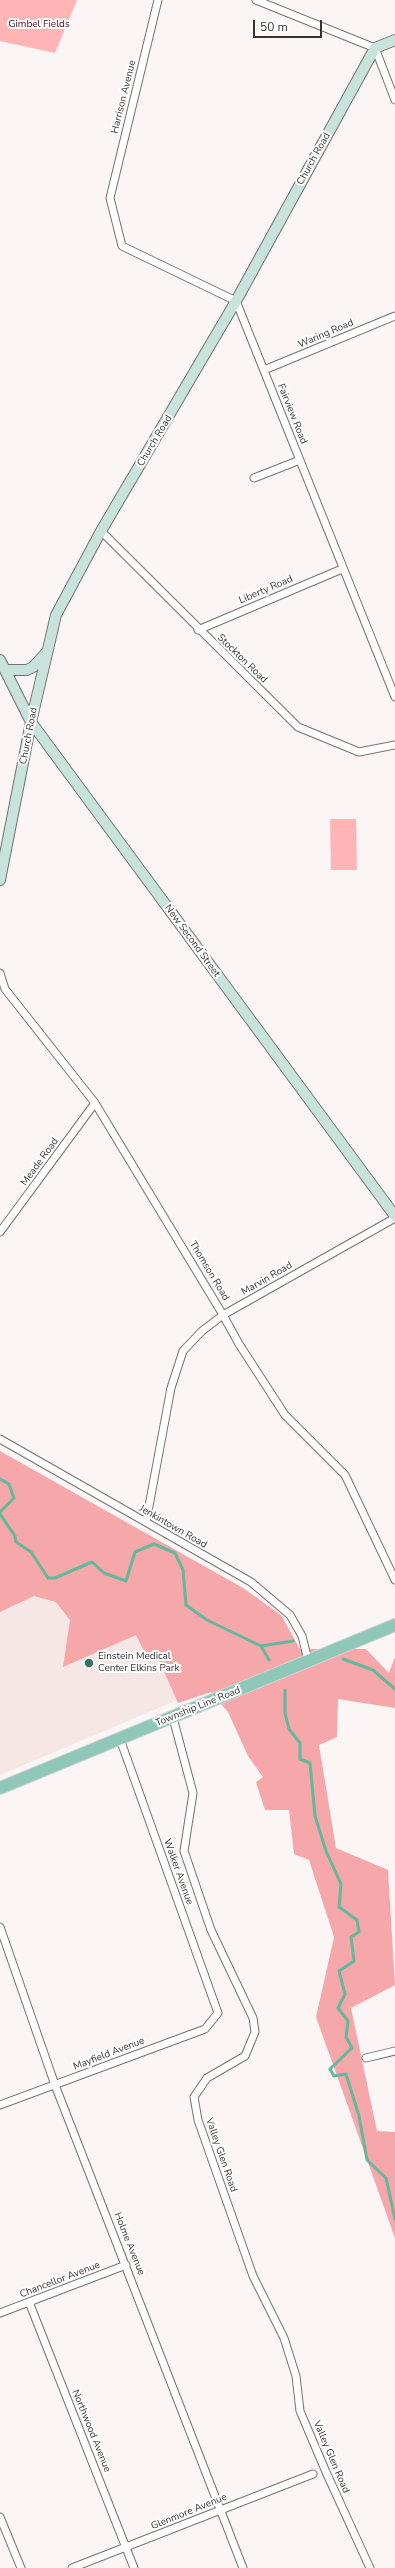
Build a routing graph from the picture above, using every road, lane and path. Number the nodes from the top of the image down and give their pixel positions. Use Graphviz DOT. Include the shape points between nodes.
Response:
graph roads {
  1 [pos="158,0"];
  2 [pos="256,0"];
  3 [pos="395,40"];
  4 [pos="376,48"];
  5 [pos="395,100"];
  6 [pos="236,301"];
  7 [pos="395,316"];
  8 [pos="264,370"];
  9 [pos="300,460"];
  10 [pos="254,478"];
  11 [pos="101,531"];
  12 [pos="342,569"];
  13 [pos="198,630"];
  14 [pos="47,652"];
  15 [pos="0,660"];
  16 [pos="5,670"];
  17 [pos="395,697"];
  18 [pos="31,722"];
  19 [pos="395,745"];
  20 [pos="0,880"];
  21 [pos="0,973"];
  22 [pos="95,1103"];
  23 [pos="395,1217"];
  24 [pos="0,1232"];
  25 [pos="224,1315"];
  26 [pos="0,1439"];
  27 [pos="146,1522"];
  28 [pos="395,1580"];
  29 [pos="395,1625"];
  30 [pos="308,1660"];
  31 [pos="173,1718"];
  32 [pos="120,1739"];
  33 [pos="0,1788"];
  34 [pos="0,1927"];
  35 [pos="218,2013"];
  36 [pos="395,2051"];
  37 [pos="366,2058"];
  38 [pos="55,2086"];
  39 [pos="0,2105"];
  40 [pos="126,2265"];
  41 [pos="29,2302"];
  42 [pos="0,2313"];
  43 [pos="313,2474"];
  44 [pos="221,2509"];
  45 [pos="0,2517"];
  46 [pos="126,2547"];
  47 [pos="20,2568"];
  48 [pos="72,2568"];
  49 [pos="134,2568"];
  50 [pos="243,2568"];
  51 [pos="370,2568"];
  1 -- 6 [label="street, Harrison Avenue" via="110,198 122,246"];
  2 -- 4 [label="street"];
  3 -- 4 [label="street"];
  4 -- 5 [label="street"];
  4 -- 6 [label="street, Church Road"];
  6 -- 8 [label="street, Fairview Road"];
  6 -- 11 [label="street, Church Road"];
  7 -- 8 [label="street, Waring Road"];
  8 -- 9 [label="street, Fairview Road"];
  9 -- 10 [label="street"];
  9 -- 12 [label="street, Fairview Road"];
  11 -- 13 [label="street, Stockton Road"];
  11 -- 14 [label="street, Church Road" via="56,615"];
  12 -- 13 [label="street, Liberty Road"];
  12 -- 17 [label="street, Fairview Road"];
  13 -- 19 [label="street, Stockton Road" via="298,727 359,752"];
  14 -- 16 [label="street" via="27,670"];
  14 -- 18 [label="street, Church Road"];
  15 -- 16 [label="street, New Second Street"];
  16 -- 18 [label="street, New Second Street"];
  18 -- 20 [label="street, Church Road"];
  18 -- 23 [label="street, New Second Street"];
  21 -- 22 [label="street, Thomson Road" via="5,989"];
  22 -- 24 [label="street, Meade Road"];
  22 -- 25 [label="street, Thomson Road"];
  23 -- 25 [label="street, Marvin Road"];
  25 -- 27 [label="street, Marvin Road" via="202,1331 183,1352 171,1388"];
  25 -- 28 [label="street, Thomson Road" via="239,1344 284,1415 345,1475"];
  26 -- 27 [label="street, Jenkintown Road"];
  27 -- 30 [label="street, Jenkintown Road" via="256,1587 290,1615 302,1636"];
  29 -- 30 [label="main road, Township Line Road"];
  30 -- 31 [label="main road, Township Line Road"];
  31 -- 32 [label="main road, Township Line Road"];
  31 -- 51 [label="street, Valley Glen Road" via="193,1793 184,1851 211,1930 253,2018 255,2032 246,2056 207,2078 194,2097 198,2120 253,2276 284,2338 296,2376 300,2411"];
  32 -- 33 [label="main road, Township Line Road"];
  32 -- 35 [label="street, Walker Avenue"];
  34 -- 38 [label="street, Holme Avenue"];
  35 -- 38 [label="street, Mayfield Avenue" via="205,2029"];
  36 -- 37 [label="street"];
  38 -- 39 [label="street, Mayfield Avenue"];
  38 -- 40 [label="street, Holme Avenue"];
  40 -- 41 [label="street, Chancellor Avenue"];
  40 -- 44 [label="street, Holme Avenue"];
  41 -- 42 [label="street, Chancellor Avenue"];
  41 -- 46 [label="street, Northwood Avenue"];
  43 -- 44 [label="street, Glenmore Avenue"];
  44 -- 46 [label="street, Glenmore Avenue"];
  44 -- 50 [label="street, Holme Avenue"];
  45 -- 47 [label="street"];
  46 -- 48 [label="street, Glenmore Avenue"];
  46 -- 49 [label="street, Northwood Avenue"];
}
